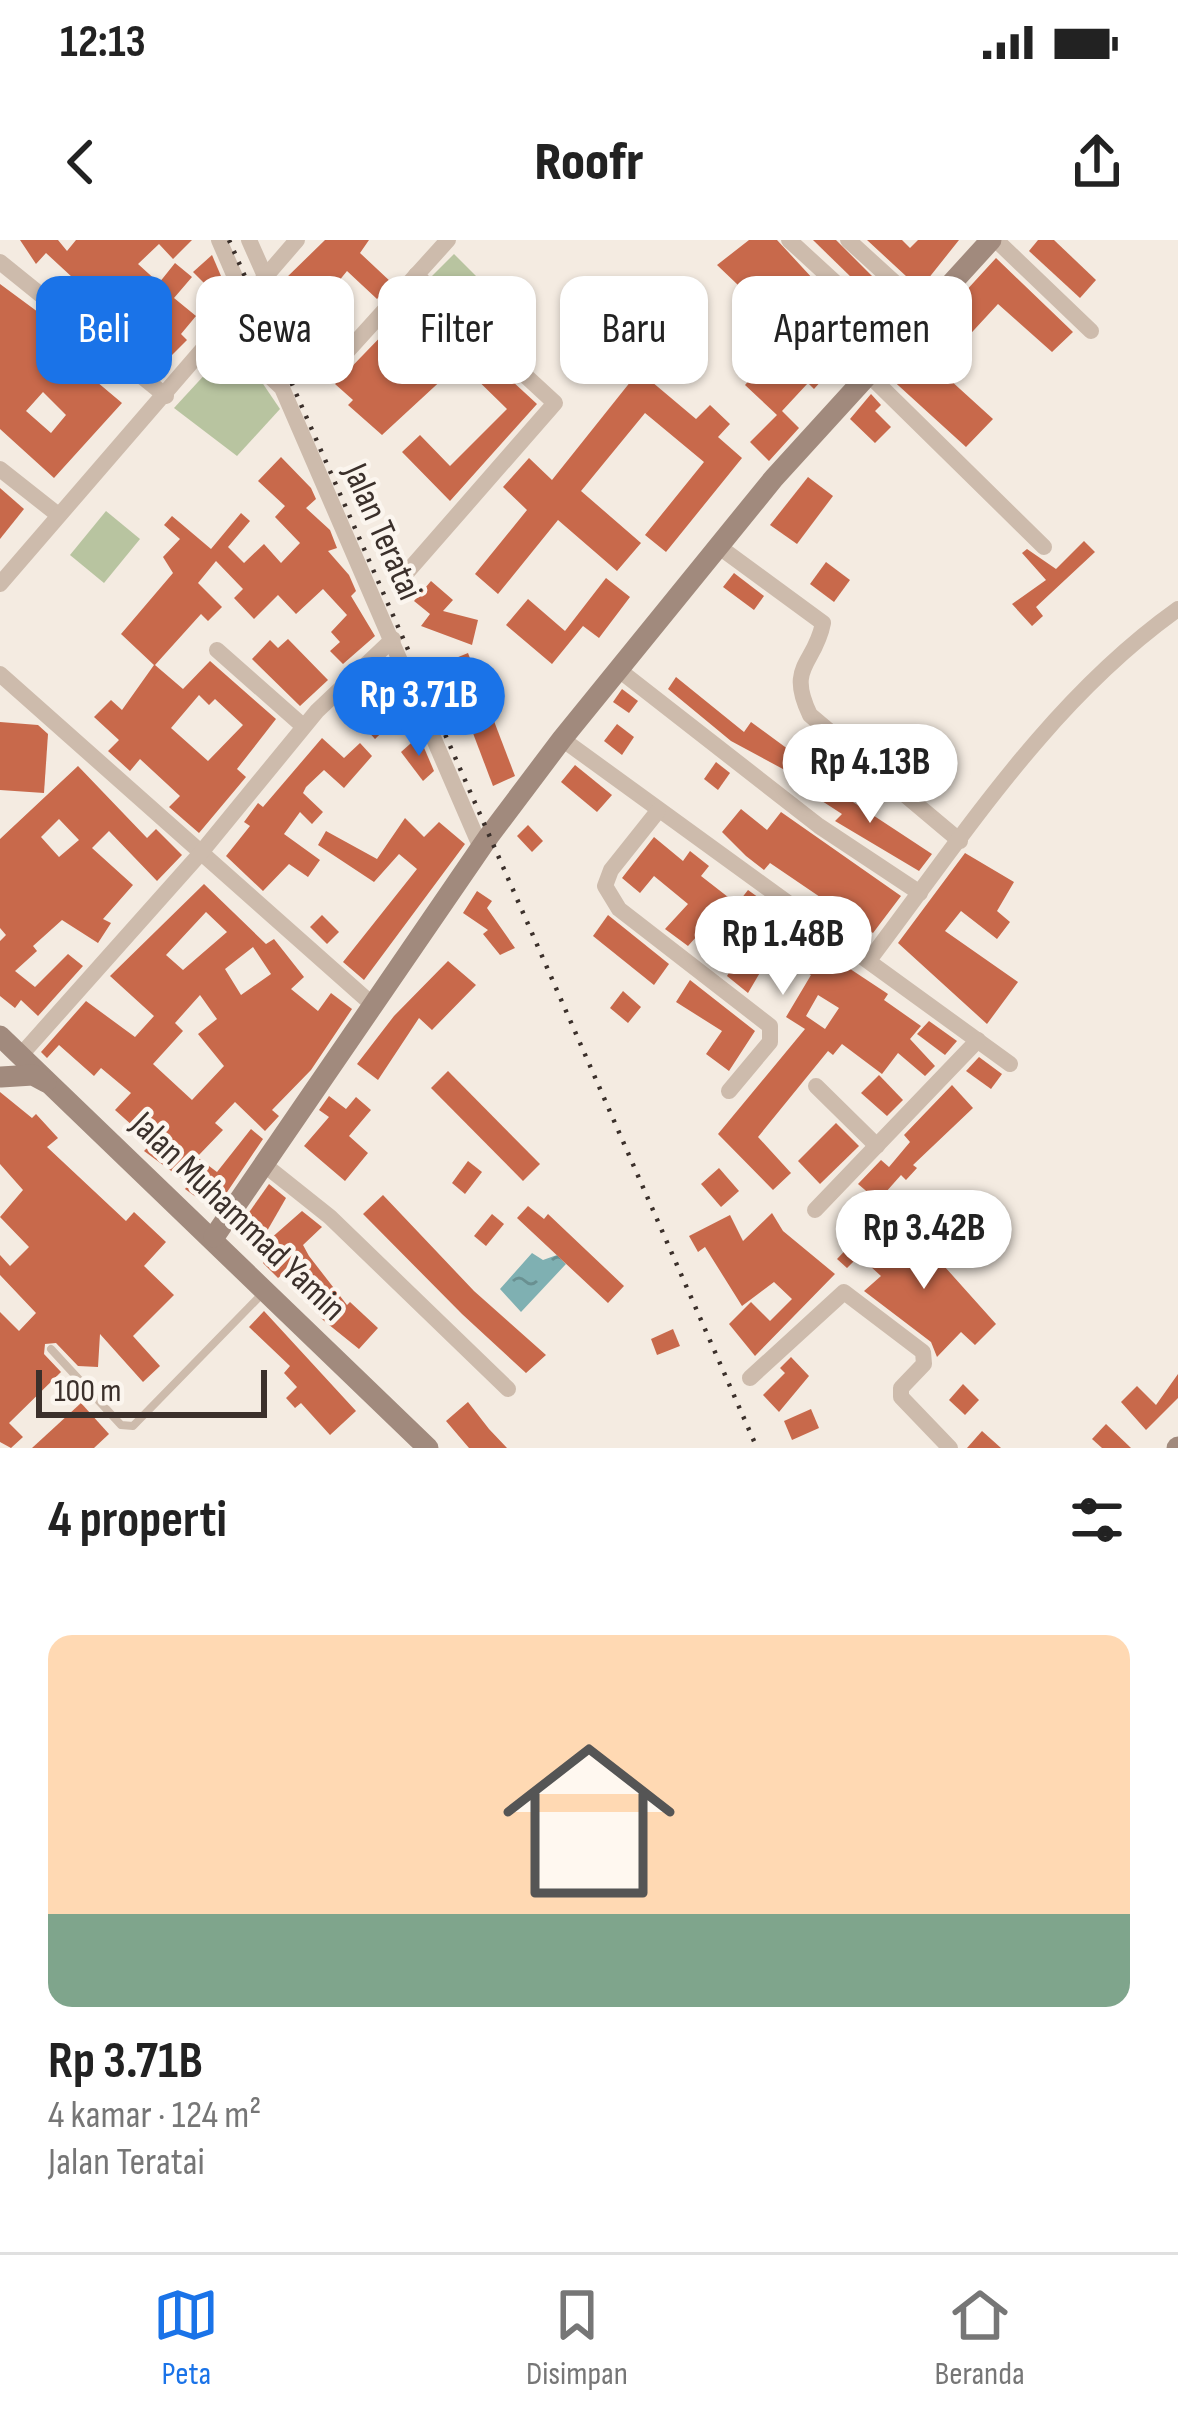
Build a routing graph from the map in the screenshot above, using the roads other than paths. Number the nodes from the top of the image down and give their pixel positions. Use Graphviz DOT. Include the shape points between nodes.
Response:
graph roads {
  1 [pos="219,240"];
  2 [pos="250,240"];
  3 [pos="296,240"];
  4 [pos="448,240"];
  5 [pos="789,240"];
  6 [pos="848,240"];
  7 [pos="993,240"];
  8 [pos="0,262"];
  9 [pos="416,275"];
  10 [pos="234,276"];
  11 [pos="265,276"];
  12 [pos="828,276"];
  13 [pos="887,276"];
  14 [pos="961,276"];
  15 [pos="1091,331"];
  16 [pos="354,344"];
  17 [pos="196,360"];
  18 [pos="278,384"];
  19 [pos="859,384"];
  20 [pos="878,384"];
  21 [pos="166,396"];
  22 [pos="0,469"];
  23 [pos="57,514"];
  24 [pos="718,546"];
  25 [pos="1044,547"];
  26 [pos="402,578"];
  27 [pos="0,584"];
  28 [pos="1178,609"];
  29 [pos="393,639"];
  30 [pos="217,650"];
  31 [pos="619,670"];
  32 [pos="0,674"];
  33 [pos="303,726"];
  34 [pos="562,739"];
  35 [pos="658,811"];
  36 [pos="960,841"];
  37 [pos="481,848"];
  38 [pos="199,856"];
  39 [pos="920,892"];
  40 [pos="870,959"];
  41 [pos="374,1006"];
  42 [pos="0,1036"];
  43 [pos="978,1040"];
  44 [pos="20,1056"];
  45 [pos="1010,1064"];
  46 [pos="1,1078"];
  47 [pos="46,1082"];
  48 [pos="816,1086"];
  49 [pos="730,1091"];
  50 [pos="877,1146"];
  51 [pos="266,1166"];
  52 [pos="815,1210"];
  53 [pos="214,1237"];
  54 [pos="267,1289"];
  55 [pos="50,1348"];
  56 [pos="750,1378"];
  57 [pos="508,1389"];
  58 [pos="428,1448"];
  59 [pos="950,1448"];
  1 -- 10 [label="street"];
  2 -- 11 [label="street"];
  3 -- 11 [label="street"];
  4 -- 9 [label="street"];
  5 -- 12 [label="street"];
  6 -- 13 [label="street"];
  7 -- 14 [label="street"];
  7 -- 15 [label="street"];
  8 -- 21 [label="street"];
  9 -- 16 [label="street"];
  9 -- 26 [label="street" via="555,403"];
  17 -- 21 [label="street"];
  18 -- 29 [label="street, Jalan Teratai"];
  19 -- 24 [label="street"];
  20 -- 25 [label="street"];
  21 -- 23 [label="street"];
  22 -- 23 [label="street"];
  23 -- 27 [label="street"];
  24 -- 31 [label="street"];
  24 -- 36 [label="street" via="823,623 799,671 810,715"];
  28 -- 36 [label="street" via="1130,643 1048,724"];
  29 -- 33 [label="street"];
  29 -- 37 [label="street, Jalan Teratai"];
  30 -- 33 [label="street"];
  31 -- 34 [label="street"];
  31 -- 39 [label="street" via="819,826"];
  32 -- 38 [label="street"];
  33 -- 38 [label="street"];
  34 -- 35 [label="street"];
  34 -- 37 [label="street"];
  35 -- 40 [label="street"];
  35 -- 49 [label="street" via="605,886 619,909 770,1026 770,1042"];
  36 -- 39 [label="street"];
  37 -- 41 [label="street"];
  38 -- 41 [label="street"];
  38 -- 44 [label="street"];
  39 -- 40 [label="street"];
  40 -- 43 [label="street"];
  41 -- 51 [label="street"];
  42 -- 44 [label="street, Jalan Muhammad Yamin"];
  43 -- 45 [label="street"];
  43 -- 50 [label="street"];
  44 -- 46 [label="street"];
  44 -- 47 [label="street, Jalan Muhammad Yamin"];
  46 -- 47 [label="street"];
  47 -- 53 [label="street, Jalan Muhammad Yamin"];
  48 -- 50 [label="street"];
  50 -- 52 [label="street"];
  51 -- 53 [label="street"];
  51 -- 57 [label="street" via="331,1216"];
  53 -- 54 [label="street, Jalan Muhammad Yamin"];
  54 -- 55 [label="lane" via="133,1426 121,1425"];
  54 -- 58 [label="street, Jalan Muhammad Yamin"];
  56 -- 59 [label="street" via="844,1292 923,1352 924,1364 901,1397"];
}
